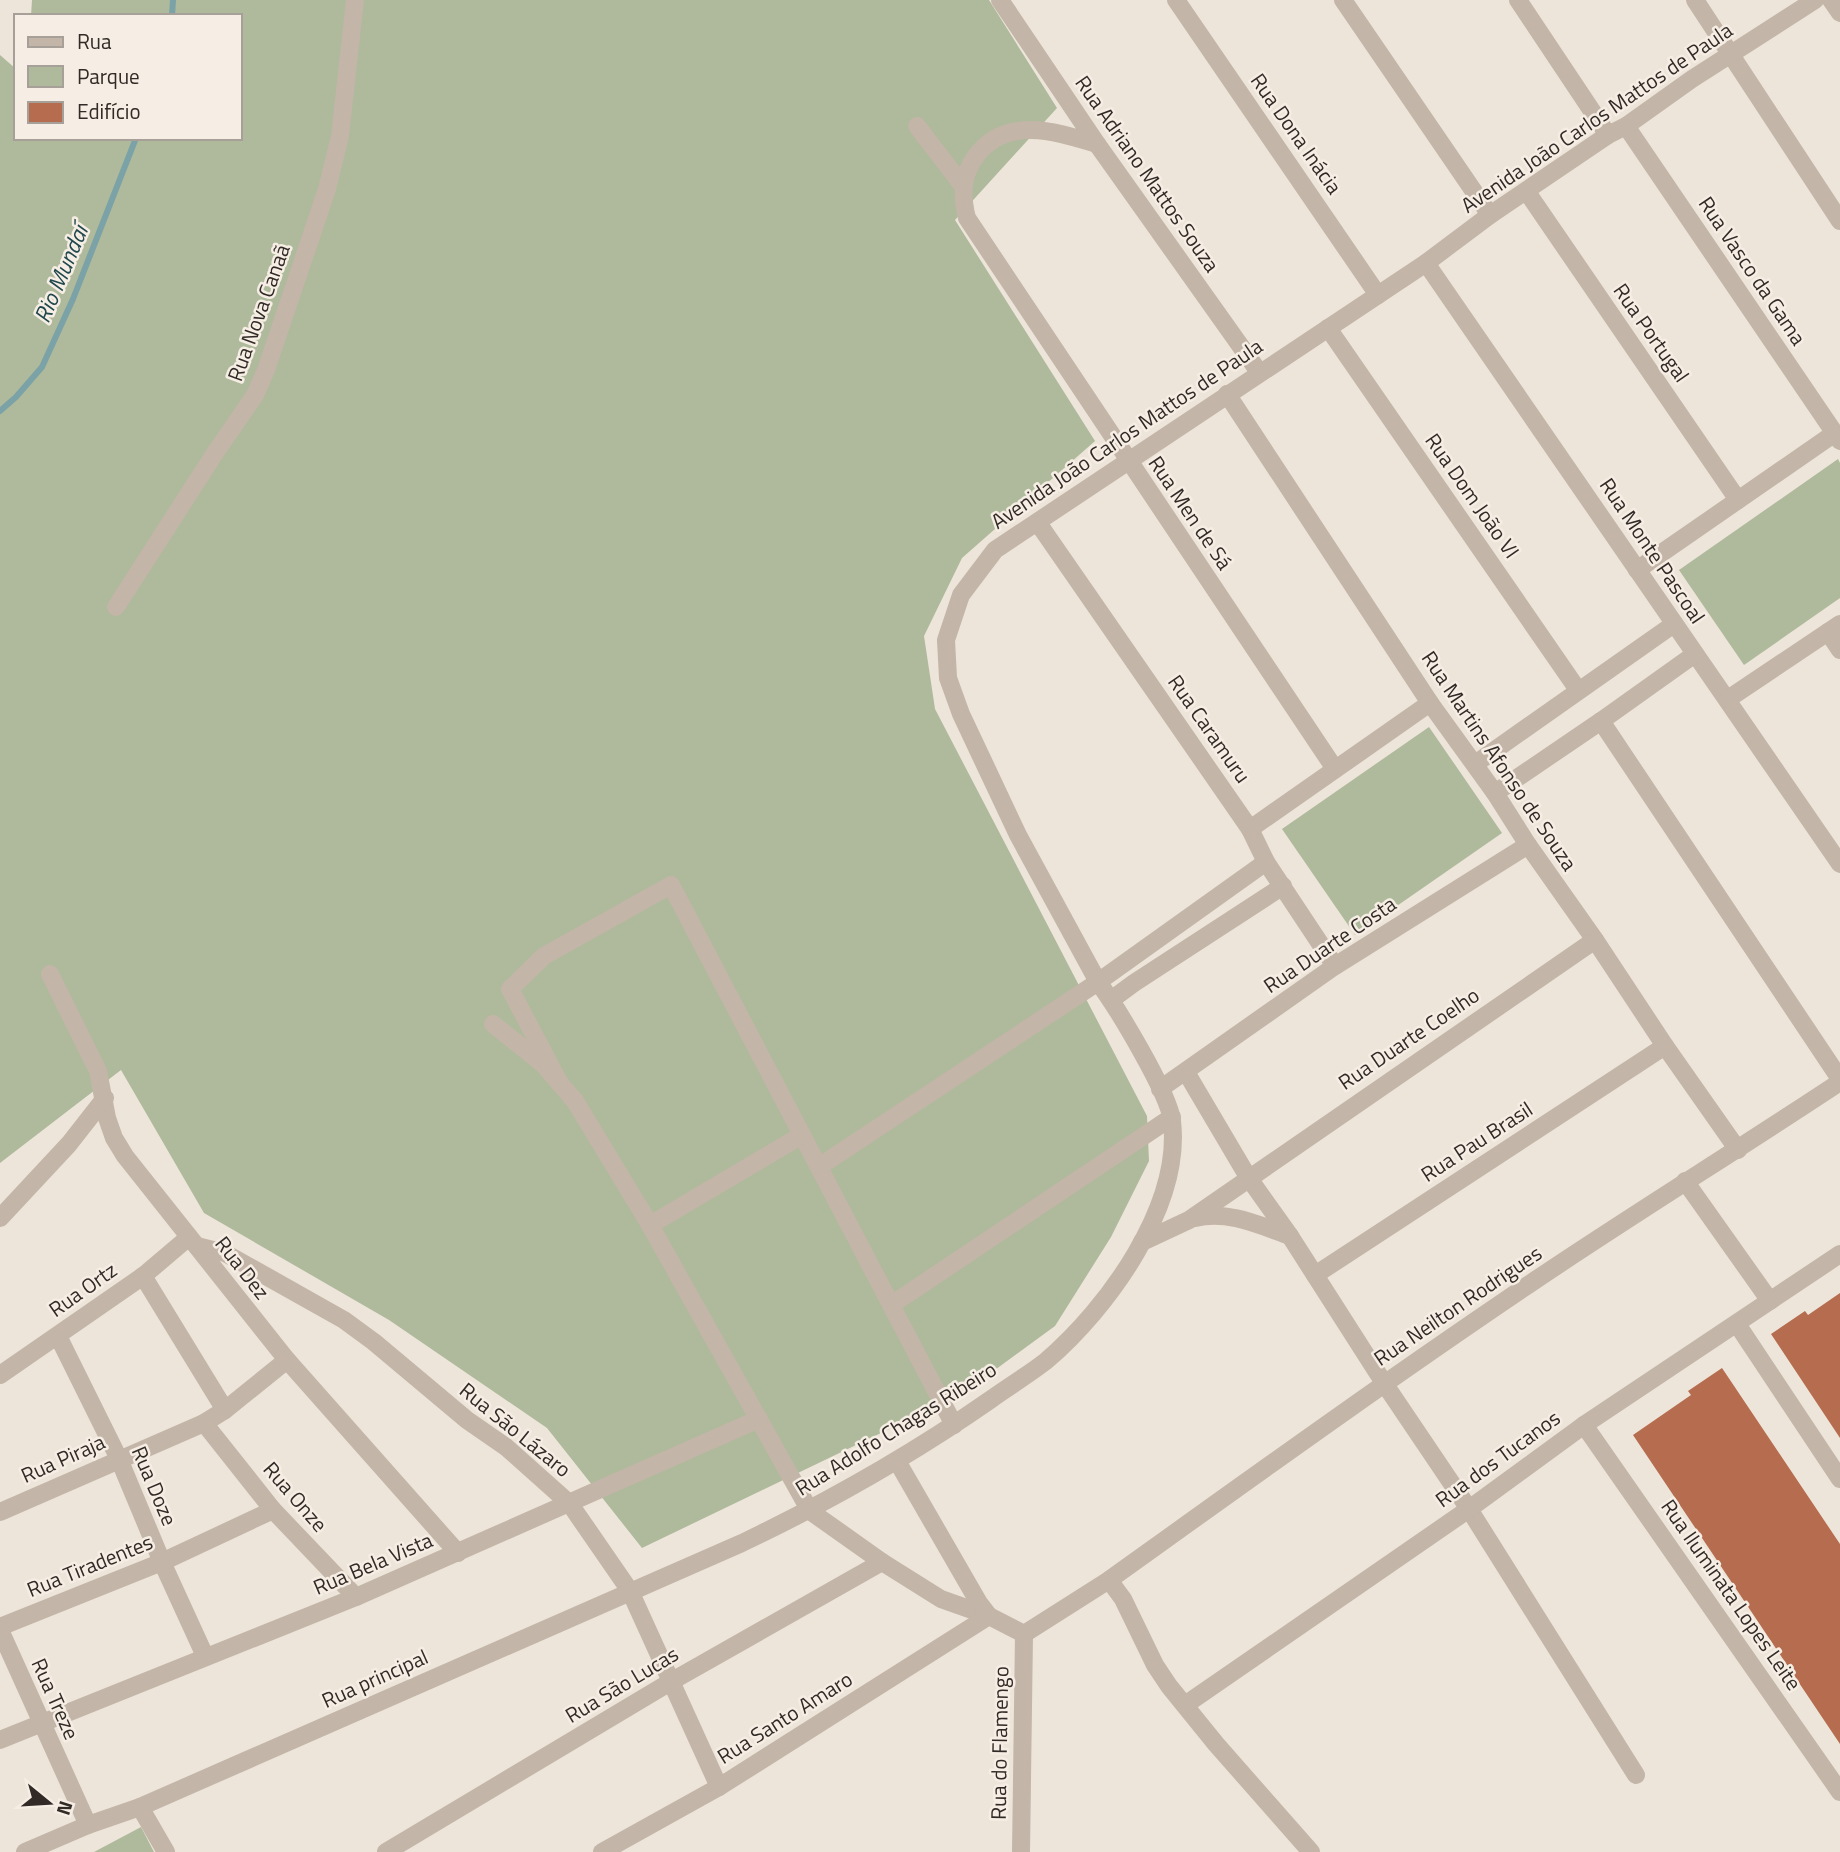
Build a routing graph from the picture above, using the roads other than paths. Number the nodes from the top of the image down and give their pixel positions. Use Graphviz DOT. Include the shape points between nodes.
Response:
graph roads {
  1 [pos="355,0"];
  2 [pos="1000,0"];
  3 [pos="1176,0"];
  4 [pos="1343,0"];
  5 [pos="1518,0"];
  6 [pos="1695,0"];
  7 [pos="1815,0"];
  8 [pos="1831,0"];
  9 [pos="1840,13"];
  10 [pos="1732,55"];
  11 [pos="917,126"];
  12 [pos="1626,126"];
  13 [pos="1608,135"];
  14 [pos="1097,144"];
  15 [pos="965,177"];
  16 [pos="1527,192"];
  17 [pos="1490,215"];
  18 [pos="1840,221"];
  19 [pos="1426,262"];
  20 [pos="1378,295"];
  21 [pos="1328,328"];
  22 [pos="1259,372"];
  23 [pos="1227,394"];
  24 [pos="1837,437"];
  25 [pos="1128,462"];
  26 [pos="1738,500"];
  27 [pos="1038,523"];
  28 [pos="1637,570"];
  29 [pos="116,607"];
  30 [pos="1674,624"];
  31 [pos="1834,628"];
  32 [pos="1840,650"];
  33 [pos="1695,654"];
  34 [pos="1578,690"];
  35 [pos="1728,699"];
  36 [pos="1430,703"];
  37 [pos="1601,722"];
  38 [pos="1475,764"];
  39 [pos="1335,769"];
  40 [pos="1495,793"];
  41 [pos="1250,829"];
  42 [pos="1528,845"];
  43 [pos="1266,862"];
  44 [pos="1840,864"];
  45 [pos="1283,886"];
  46 [pos="1595,940"];
  47 [pos="1335,965"];
  48 [pos="50,974"];
  49 [pos="1097,982"];
  50 [pos="1111,1000"];
  51 [pos="493,1024"];
  52 [pos="1665,1046"];
  53 [pos="1186,1072"];
  54 [pos="1840,1080"];
  55 [pos="559,1082"];
  56 [pos="1160,1089"];
  57 [pos="105,1098"];
  58 [pos="1172,1117"];
  59 [pos="802,1135"];
  60 [pos="1738,1150"];
  61 [pos="820,1166"];
  62 [pos="1248,1177"];
  63 [pos="1685,1181"];
  64 [pos="0,1218"];
  65 [pos="1189,1220"];
  66 [pos="650,1225"];
  67 [pos="1290,1236"];
  68 [pos="193,1241"];
  69 [pos="1142,1242"];
  70 [pos="1840,1254"];
  71 [pos="1315,1275"];
  72 [pos="143,1276"];
  73 [pos="1770,1301"];
  74 [pos="891,1305"];
  75 [pos="1737,1324"];
  76 [pos="58,1336"];
  77 [pos="286,1360"];
  78 [pos="0,1375"];
  79 [pos="1384,1383"];
  80 [pos="225,1410"];
  81 [pos="759,1419"];
  82 [pos="204,1423"];
  83 [pos="1584,1424"];
  84 [pos="954,1425"];
  85 [pos="119,1459"];
  86 [pos="897,1461"];
  87 [pos="1840,1479"];
  88 [pos="570,1504"];
  89 [pos="1469,1509"];
  90 [pos="273,1510"];
  91 [pos="810,1511"];
  92 [pos="0,1512"];
  93 [pos="742,1543"];
  94 [pos="458,1553"];
  95 [pos="162,1562"];
  96 [pos="882,1562"];
  97 [pos="1109,1580"];
  98 [pos="630,1591"];
  99 [pos="356,1597"];
  100 [pos="989,1616"];
  101 [pos="0,1629"];
  102 [pos="1024,1634"];
  103 [pos="205,1656"];
  104 [pos="672,1681"];
  105 [pos="1185,1705"];
  106 [pos="40,1723"];
  107 [pos="0,1740"];
  108 [pos="1636,1775"];
  109 [pos="719,1787"];
  110 [pos="1840,1792"];
  111 [pos="140,1807"];
  112 [pos="88,1825"];
  113 [pos="32,1851"];
  114 [pos="166,1852"];
  115 [pos="386,1852"];
  116 [pos="602,1852"];
  117 [pos="1021,1852"];
  118 [pos="1311,1852"];
  1 -- 29 [label="street, Rua Nova Canaã" via="340,136 266,370 255,395"];
  2 -- 14 [label="street, Rua Adriano Mattos Souza"];
  3 -- 20 [label="street, Rua Dona Inácia"];
  4 -- 17 [label="street"];
  5 -- 13 [label="street"];
  6 -- 10 [label="street"];
  7 -- 10 [label="street, Avenida João Carlos Mattos de Paula"];
  8 -- 9 [label="street"];
  10 -- 12 [label="street, Avenida João Carlos Mattos de Paula"];
  10 -- 18 [label="street"];
  11 -- 15 [label="street"];
  12 -- 13 [label="street, Avenida João Carlos Mattos de Paula"];
  12 -- 24 [label="street, Rua Vasco da Gama"];
  13 -- 16 [label="street, Avenida João Carlos Mattos de Paula"];
  14 -- 15 [label="street" via="1057,132 1017,130 990,141"];
  14 -- 22 [label="street, Rua Adriano Mattos Souza"];
  15 -- 25 [label="street, Rua Men de Sá" via="967,218"];
  16 -- 17 [label="street, Avenida João Carlos Mattos de Paula"];
  16 -- 26 [label="street, Rua Portugal"];
  17 -- 19 [label="street, Avenida João Carlos Mattos de Paula"];
  19 -- 20 [label="street, Avenida João Carlos Mattos de Paula"];
  19 -- 28 [label="street, Rua Monte Pascoal"];
  20 -- 21 [label="street, Avenida João Carlos Mattos de Paula"];
  21 -- 22 [label="street, Avenida João Carlos Mattos de Paula"];
  21 -- 34 [label="street, Rua Dom João VI"];
  22 -- 23 [label="street, Avenida João Carlos Mattos de Paula"];
  23 -- 25 [label="street, Avenida João Carlos Mattos de Paula"];
  23 -- 36 [label="street, Rua Martins Afonso de Souza"];
  24 -- 26 [label="street"];
  25 -- 27 [label="street, Avenida João Carlos Mattos de Paula"];
  25 -- 39 [label="street, Rua Men de Sá"];
  26 -- 28 [label="street"];
  27 -- 41 [label="street, Rua Caramuru"];
  27 -- 49 [label="street, Avenida João Carlos Mattos de Paula" via="995,550 961,595 946,640 948,678 1018,835"];
  28 -- 30 [label="street, Rua Monte Pascoal"];
  30 -- 33 [label="street, Rua Monte Pascoal"];
  30 -- 34 [label="street"];
  31 -- 32 [label="street"];
  31 -- 35 [label="street"];
  33 -- 35 [label="street, Rua Monte Pascoal"];
  33 -- 37 [label="street"];
  34 -- 38 [label="street"];
  35 -- 44 [label="street, Rua Monte Pascoal"];
  36 -- 38 [label="street, Rua Martins Afonso de Souza"];
  36 -- 39 [label="street"];
  37 -- 40 [label="street"];
  37 -- 54 [label="street"];
  38 -- 40 [label="street, Rua Martins Afonso de Souza"];
  39 -- 41 [label="street"];
  40 -- 42 [label="street, Rua Martins Afonso de Souza"];
  41 -- 43 [label="street, Rua Caramuru"];
  42 -- 46 [label="street, Rua Martins Afonso de Souza"];
  42 -- 47 [label="street, Rua Duarte Costa"];
  43 -- 45 [label="street, Rua Caramuru"];
  43 -- 49 [label="street"];
  45 -- 47 [label="street, Rua Caramuru"];
  45 -- 50 [label="street"];
  46 -- 52 [label="street, Rua Martins Afonso de Souza"];
  46 -- 62 [label="street, Rua Duarte Coelho"];
  47 -- 53 [label="street, Rua Duarte Costa"];
  48 -- 57 [label="street, Rua Dez" via="98,1071"];
  49 -- 50 [label="street, Avenida João Carlos Mattos de Paula"];
  49 -- 61 [label="street"];
  50 -- 56 [label="street, Avenida João Carlos Mattos de Paula"];
  51 -- 55 [label="street"];
  52 -- 60 [label="street, Rua Martins Afonso de Souza"];
  52 -- 71 [label="street, Rua Pau Brasil"];
  53 -- 56 [label="street, Rua Duarte Costa"];
  53 -- 62 [label="street"];
  54 -- 60 [label="street, Rua Neilton Rodrigues"];
  55 -- 59 [label="street" via="510,989 544,956 671,885"];
  55 -- 66 [label="street"];
  56 -- 58 [label="street, Avenida João Carlos Mattos de Paula"];
  57 -- 64 [label="street"];
  57 -- 68 [label="street, Rua Dez" via="107,1118 125,1156"];
  58 -- 69 [label="street, Avenida João Carlos Mattos de Paula" via="1174,1149 1165,1191"];
  58 -- 74 [label="street"];
  59 -- 61 [label="street"];
  59 -- 66 [label="street"];
  60 -- 63 [label="street, Rua Neilton Rodrigues"];
  61 -- 74 [label="street"];
  62 -- 65 [label="street, Rua Duarte Coelho"];
  62 -- 67 [label="street"];
  63 -- 73 [label="street"];
  63 -- 79 [label="street, Rua Neilton Rodrigues"];
  65 -- 67 [label="street" via="1210,1215 1232,1217"];
  65 -- 69 [label="street"];
  66 -- 81 [label="street"];
  67 -- 71 [label="street"];
  68 -- 72 [label="street, Rua Ortz"];
  68 -- 77 [label="street, Rua Dez"];
  68 -- 88 [label="street, Rua São Lázaro" via="225,1253 344,1321 506,1447"];
  69 -- 84 [label="street, Rua Adolfo Chagas Ribeiro" via="1111,1289 1061,1346"];
  70 -- 73 [label="street, Rua dos Tucanos"];
  71 -- 79 [label="street"];
  72 -- 76 [label="street, Rua Ortz"];
  72 -- 80 [label="street"];
  73 -- 75 [label="street, Rua dos Tucanos"];
  74 -- 84 [label="street"];
  75 -- 83 [label="street, Rua dos Tucanos"];
  75 -- 87 [label="street"];
  76 -- 78 [label="street, Rua Ortz"];
  76 -- 85 [label="street, Rua Doze"];
  77 -- 80 [label="street, Rua Piraja"];
  77 -- 94 [label="street, Rua Dez"];
  79 -- 89 [label="street"];
  79 -- 97 [label="street, Rua Neilton Rodrigues"];
  80 -- 82 [label="street, Rua Piraja"];
  81 -- 88 [label="street, Rua Bela Vista"];
  81 -- 91 [label="street"];
  82 -- 85 [label="street, Rua Piraja"];
  82 -- 90 [label="street, Rua Onze"];
  83 -- 89 [label="street, Rua dos Tucanos"];
  83 -- 110 [label="street, Rua Iluminata Lopes Leite"];
  84 -- 86 [label="street, Rua Adolfo Chagas Ribeiro"];
  85 -- 92 [label="street, Rua Piraja"];
  85 -- 95 [label="street, Rua Doze"];
  86 -- 91 [label="street, Rua Adolfo Chagas Ribeiro"];
  86 -- 100 [label="street"];
  88 -- 94 [label="street, Rua Bela Vista"];
  88 -- 98 [label="street, Rua São Lázaro"];
  89 -- 105 [label="street, Rua dos Tucanos"];
  89 -- 108 [label="street"];
  90 -- 95 [label="street, Rua Tiradentes"];
  90 -- 99 [label="street, Rua Onze"];
  91 -- 93 [label="street, Rua Adolfo Chagas Ribeiro"];
  91 -- 96 [label="street"];
  93 -- 98 [label="street, Rua principal"];
  94 -- 99 [label="street, Rua Bela Vista"];
  95 -- 101 [label="street, Rua Tiradentes"];
  95 -- 103 [label="street, Rua Doze"];
  96 -- 100 [label="street" via="942,1598"];
  96 -- 104 [label="street, Rua São Lucas"];
  97 -- 102 [label="street, Rua Neilton Rodrigues"];
  97 -- 105 [label="street" via="1155,1665"];
  98 -- 104 [label="street, Rua São Lázaro"];
  98 -- 111 [label="street, Rua principal"];
  99 -- 103 [label="street, Rua Bela Vista"];
  100 -- 102 [label="street"];
  100 -- 109 [label="street, Rua Santo Amaro"];
  101 -- 106 [label="street, Rua Treze"];
  102 -- 117 [label="street, Rua do Flamengo"];
  103 -- 106 [label="street, Rua Bela Vista"];
  104 -- 109 [label="street, Rua São Lázaro"];
  104 -- 115 [label="street, Rua São Lucas"];
  105 -- 118 [label="street"];
  106 -- 107 [label="street, Rua Bela Vista"];
  106 -- 112 [label="street, Rua Treze"];
  109 -- 116 [label="street, Rua Santo Amaro"];
  111 -- 112 [label="street, Rua principal"];
  111 -- 114 [label="street"];
  112 -- 113 [label="street, Rua principal"];
}
